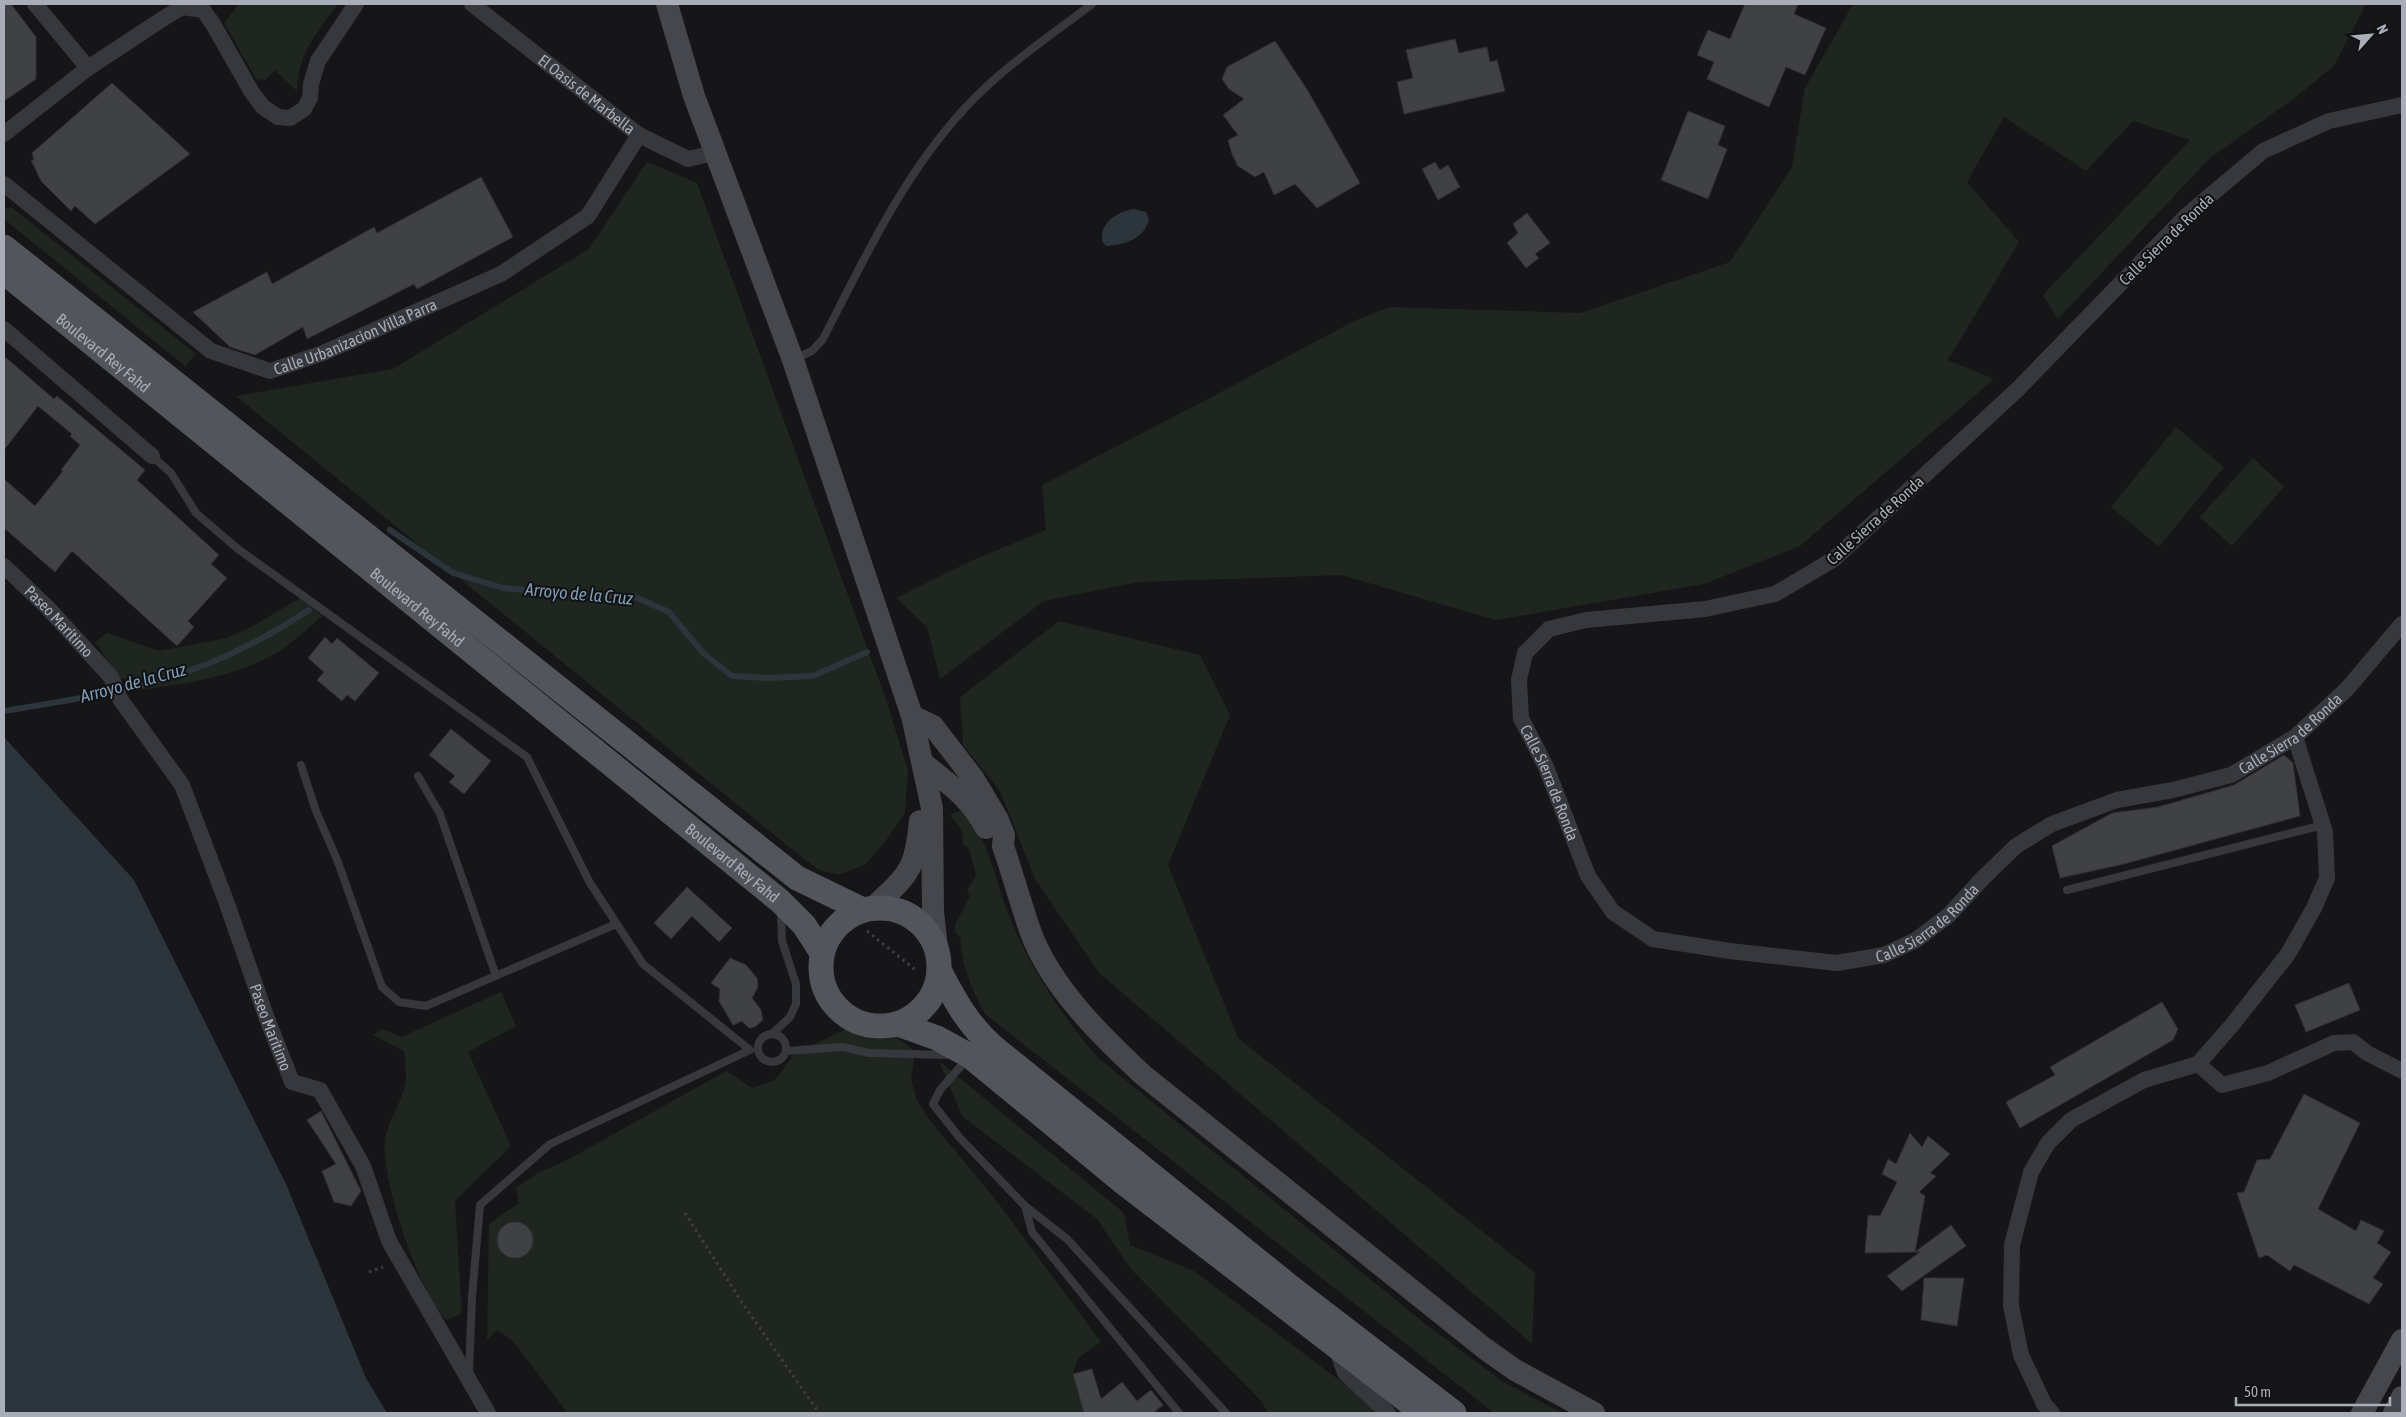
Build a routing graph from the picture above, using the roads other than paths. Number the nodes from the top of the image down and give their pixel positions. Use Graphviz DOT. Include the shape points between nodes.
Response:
graph roads {
  1 [pos="35,4"];
  2 [pos="356,4"];
  3 [pos="472,4"];
  4 [pos="667,4"];
  5 [pos="1092,4"];
  6 [pos="88,68"];
  7 [pos="2402,106"];
  8 [pos="4,134"];
  9 [pos="639,135"];
  10 [pos="714,153"];
  11 [pos="4,184"];
  12 [pos="4,247"];
  13 [pos="4,272"];
  14 [pos="4,329"];
  15 [pos="793,360"];
  16 [pos="152,456"];
  17 [pos="4,566"];
  18 [pos="2402,624"];
  19 [pos="912,716"];
  20 [pos="2295,737"];
  21 [pos="922,762"];
  22 [pos="301,765"];
  23 [pos="963,765"];
  24 [pos="418,776"];
  25 [pos="926,786"];
  26 [pos="962,794"];
  27 [pos="932,808"];
  28 [pos="2323,825"];
  29 [pos="1003,846"];
  30 [pos="2067,890"];
  31 [pos="780,901"];
  32 [pos="868,909"];
  33 [pos="616,924"];
  34 [pos="822,953"];
  35 [pos="938,964"];
  36 [pos="496,976"];
  37 [pos="898,1024"];
  38 [pos="772,1034"];
  39 [pos="786,1051"];
  40 [pos="970,1056"];
  41 [pos="2198,1064"];
  42 [pos="2402,1071"];
  43 [pos="1025,1206"];
  44 [pos="2402,1340"];
  45 [pos="1335,1345"];
  46 [pos="468,1379"];
  47 [pos="2402,1397"];
  48 [pos="488,1413"];
  49 [pos="1180,1413"];
  50 [pos="1226,1413"];
  51 [pos="1388,1413"];
  52 [pos="1423,1413"];
  53 [pos="1454,1413"];
  54 [pos="1594,1413"];
  55 [pos="2052,1413"];
  56 [pos="2362,1413"];
  57 [pos="2394,1413"];
  1 -- 6 [label="street"];
  2 -- 6 [label="street" via="318,61 310,98 304,108 290,118 278,118 263,107 202,10 182,7"];
  3 -- 9 [label="street, El Oasis de Marbella"];
  4 -- 10 [label="street"];
  5 -- 15 [label="lane" via="992,81 965,108 921,163 872,244 823,338 812,351"];
  6 -- 8 [label="street"];
  7 -- 20 [label="street, Calle Sierra de Ronda" via="2329,121 2263,150 2187,215 2018,389 1834,560 1774,594 1705,609 1586,620 1548,629 1525,653 1519,680 1521,718 1546,767 1588,876 1613,912 1653,939 1837,963 1884,956 1916,940 1949,915 2016,846 2052,824 2117,800 2173,790 2231,774"];
  9 -- 10 [label="street, El Oasis de Marbella" via="688,159"];
  9 -- 11 [label="street, Calle Urbanizacion Villa Parra" via="588,216 501,274 323,353 270,371 211,351"];
  10 -- 15 [label="street"];
  12 -- 32 [label="main road, Boulevard Rey Fahd" via="797,878"];
  13 -- 31 [label="main road, Boulevard Rey Fahd"];
  14 -- 16 [label="street"];
  15 -- 19 [label="street"];
  16 -- 33 [label="lane" via="170,473 196,513 238,549 527,757 590,883"];
  17 -- 46 [label="street, Paseo Marítimo" via="48,608 111,677 120,700 182,785 292,1082 320,1090 363,1166 389,1241"];
  18 -- 20 [label="street, Calle Sierra de Ronda" via="2347,689"];
  19 -- 21 [label="street"];
  19 -- 23 [label="street" via="933,726"];
  20 -- 28 [label="street"];
  21 -- 23 [label="street"];
  21 -- 25 [label="street"];
  21 -- 26 [label="street"];
  22 -- 36 [label="lane" via="382,987 399,1002 426,1006"];
  23 -- 29 [label="street" via="998,820 1004,835"];
  24 -- 36 [label="lane" via="440,814"];
  25 -- 27 [label="street"];
  25 -- 32 [label="street" via="917,854 910,871"];
  26 -- 27 [label="street" via="951,796"];
  26 -- 29 [label="street" via="974,807 991,838"];
  27 -- 35 [label="street" via="933,912"];
  28 -- 30 [label="lane"];
  28 -- 41 [label="street" via="2327,878 2314,908 2288,954"];
  29 -- 54 [label="street" via="1031,934 1043,957 1085,1018 1143,1076 1484,1348 1515,1370"];
  31 -- 34 [label="main road, Boulevard Rey Fahd" via="804,925"];
  31 -- 38 [label="lane" via="782,941 796,984 796,1004 790,1017"];
  32 -- 34 [label="main road" via="846,918 837,926"];
  32 -- 35 [label="main road" via="897,911 919,924 928,934"];
  33 -- 36 [label="lane"];
  33 -- 46 [label="lane" via="643,964 750,1050 550,1144 480,1205"];
  34 -- 37 [label="main road" via="822,980 826,993 844,1015 870,1026"];
  35 -- 37 [label="main road" via="933,993 927,1003"];
  35 -- 53 [label="main road" via="959,1009 973,1029 992,1046 1294,1290"];
  37 -- 40 [label="main road" via="937,1038"];
  38 -- 39 [label="lane" via="782,1039"];
  38 -- 39 [label="lane" via="761,1040 759,1052 762,1057 772,1062"];
  39 -- 40 [label="lane" via="843,1047 869,1052"];
  40 -- 43 [label="lane" via="940,1090 933,1104"];
  40 -- 45 [label="main road" via="1123,1182"];
  41 -- 42 [label="street" via="2222,1085 2268,1073 2334,1044 2353,1042"];
  41 -- 55 [label="street" via="2144,1080 2071,1120 2048,1143 2031,1172 2012,1245 2012,1306 2021,1355 2044,1404"];
  43 -- 49 [label="lane" via="1032,1232"];
  43 -- 50 [label="lane" via="1067,1239"];
  44 -- 56 [label="street"];
  45 -- 51 [label="street" via="1345,1373"];
  45 -- 52 [label="main road"];
  46 -- 48 [label="street, Paseo Marítimo"];
  47 -- 57 [label="street"];
}
